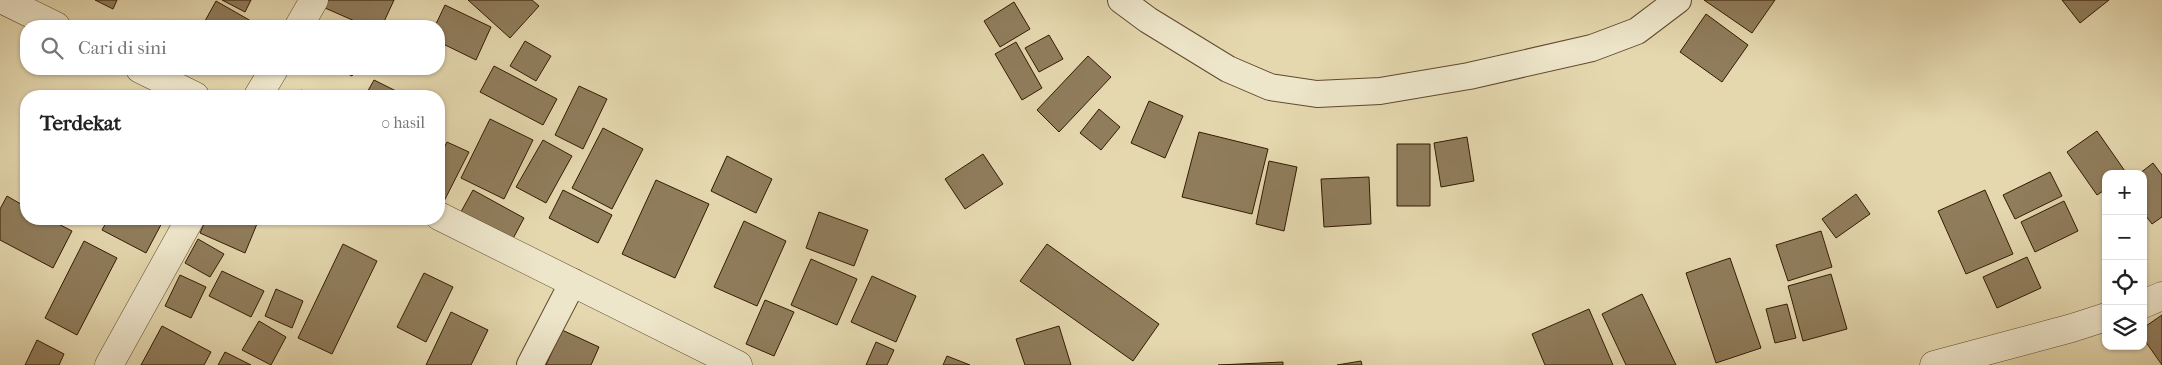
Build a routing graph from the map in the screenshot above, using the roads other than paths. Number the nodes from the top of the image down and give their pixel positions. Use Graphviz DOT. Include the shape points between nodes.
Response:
graph roads {
  1 [pos="3,0"];
  2 [pos="314,0"];
  3 [pos="1121,0"];
  4 [pos="1678,0"];
  5 [pos="44,20"];
  6 [pos="302,20"];
  7 [pos="152,75"];
  8 [pos="270,75"];
  9 [pos="183,90"];
  10 [pos="262,90"];
  11 [pos="445,219"];
  12 [pos="187,225"];
  13 [pos="573,282"];
  14 [pos="2162,296"];
  15 [pos="2147,302"];
  16 [pos="2102,318"];
  17 [pos="109,365"];
  18 [pos="530,365"];
  19 [pos="738,365"];
  20 [pos="1934,365"];
  1 -- 5 [label="street"];
  2 -- 6 [label="street"];
  3 -- 4 [label="street" via="1228,69 1270,87 1317,94 1380,91 1469,76 1592,48 1637,31"];
  7 -- 9 [label="street"];
  8 -- 10 [label="street"];
  11 -- 13 [label="street"];
  12 -- 17 [label="street"];
  13 -- 18 [label="street"];
  13 -- 19 [label="street"];
  14 -- 15 [label="street"];
  16 -- 20 [label="street"];
}
